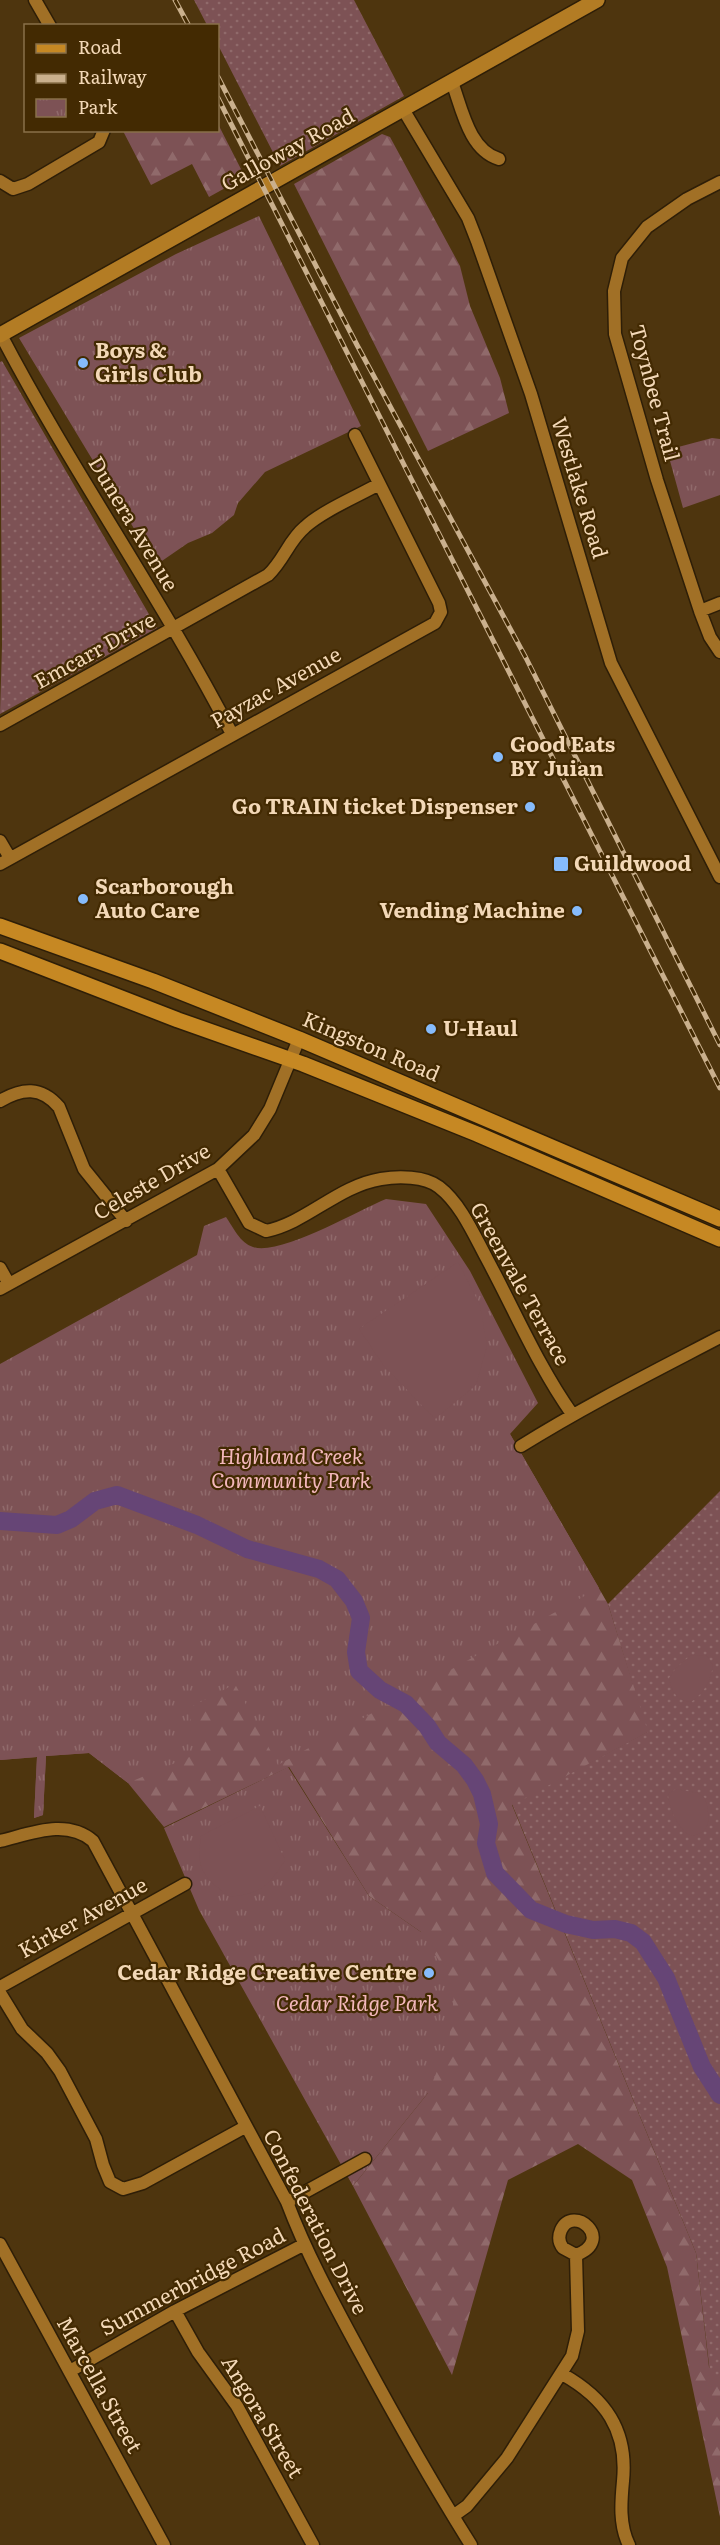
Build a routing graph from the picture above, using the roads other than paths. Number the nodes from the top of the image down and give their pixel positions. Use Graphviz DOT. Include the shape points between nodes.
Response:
graph roads {
  1 [pos="35,0"];
  2 [pos="597,0"];
  3 [pos="49,24"];
  4 [pos="452,82"];
  5 [pos="404,109"];
  6 [pos="103,132"];
  7 [pos="499,159"];
  8 [pos="0,181"];
  9 [pos="720,182"];
  10 [pos="1,335"];
  11 [pos="355,435"];
  12 [pos="379,484"];
  13 [pos="720,603"];
  14 [pos="700,611"];
  15 [pos="173,629"];
  16 [pos="720,652"];
  17 [pos="0,725"];
  18 [pos="232,734"];
  19 [pos="0,841"];
  20 [pos="5,861"];
  21 [pos="720,878"];
  22 [pos="0,926"];
  23 [pos="0,951"];
  24 [pos="299,1039"];
  25 [pos="292,1059"];
  26 [pos="0,1101"];
  27 [pos="219,1169"];
  28 [pos="720,1219"];
  29 [pos="126,1221"];
  30 [pos="720,1239"];
  31 [pos="0,1268"];
  32 [pos="4,1286"];
  33 [pos="720,1337"];
  34 [pos="572,1414"];
  35 [pos="521,1446"];
  36 [pos="0,1841"];
  37 [pos="185,1884"];
  38 [pos="132,1912"];
  39 [pos="0,1987"];
  40 [pos="0,1992"];
  41 [pos="245,2127"];
  42 [pos="365,2159"];
  43 [pos="286,2202"];
  44 [pos="0,2244"];
  45 [pos="303,2245"];
  46 [pos="576,2255"];
  47 [pos="175,2311"];
  48 [pos="70,2371"];
  49 [pos="562,2374"];
  50 [pos="453,2516"];
  51 [pos="164,2545"];
  52 [pos="313,2545"];
  53 [pos="471,2545"];
  54 [pos="629,2545"];
  1 -- 3 [label="street"];
  2 -- 4 [label="street, Galloway Road"];
  4 -- 5 [label="street, Galloway Road"];
  4 -- 7 [label="street" via="475,142 482,151"];
  5 -- 10 [label="street, Galloway Road"];
  5 -- 21 [label="street, Westlake Road" via="468,218 477,241 531,394 611,663"];
  6 -- 8 [label="street" via="99,142 28,184 13,189"];
  9 -- 14 [label="street, Toynbee Trail" via="646,227 622,258 614,291 615,334"];
  10 -- 15 [label="street, Dunera Avenue"];
  11 -- 12 [label="street"];
  12 -- 15 [label="street, Emcarr Drive" via="306,525 281,563 268,575"];
  12 -- 18 [label="street, Payzac Avenue" via="439,603 439,618"];
  13 -- 14 [label="street"];
  14 -- 16 [label="street, Toynbee Trail"];
  15 -- 17 [label="street, Emcarr Drive"];
  15 -- 18 [label="street, Dunera Avenue"];
  18 -- 20 [label="street, Payzac Avenue"];
  19 -- 20 [label="street"];
  22 -- 24 [label="main road, Kingston Road"];
  23 -- 25 [label="main road, Kingston Road"];
  24 -- 25 [label="street, Celeste Drive"];
  24 -- 28 [label="main road, Kingston Road"];
  25 -- 27 [label="street, Celeste Drive" via="254,1135"];
  25 -- 30 [label="main road, Kingston Road"];
  26 -- 29 [label="street" via="13,1093 30,1090 53,1100 84,1169"];
  27 -- 29 [label="street, Celeste Drive"];
  27 -- 34 [label="street, Greenvale Terrace" via="249,1223 266,1231 281,1227 346,1190 381,1179 411,1178 436,1185 470,1228 538,1359"];
  29 -- 32 [label="street, Celeste Drive"];
  31 -- 32 [label="street"];
  33 -- 34 [label="street"];
  34 -- 35 [label="street"];
  36 -- 38 [label="street, Confederation Drive" via="59,1828 86,1835"];
  37 -- 38 [label="street, Kirker Avenue"];
  38 -- 39 [label="street, Kirker Avenue"];
  38 -- 41 [label="street, Confederation Drive"];
  40 -- 41 [label="street" via="22,2029 60,2071 96,2139 106,2175 118,2188 134,2188"];
  41 -- 43 [label="street, Confederation Drive"];
  42 -- 43 [label="street"];
  43 -- 45 [label="street, Confederation Drive"];
  44 -- 48 [label="street, Marcella Street"];
  45 -- 47 [label="street, Summerbridge Road"];
  45 -- 50 [label="street, Confederation Drive" via="403,2432"];
  46 -- 49 [label="street" via="578,2331 572,2356"];
  47 -- 48 [label="street, Summerbridge Road"];
  47 -- 52 [label="street, Angora Street" via="198,2352 237,2406"];
  48 -- 51 [label="street, Marcella Street"];
  49 -- 50 [label="street" via="507,2458 467,2506"];
  49 -- 54 [label="street" via="612,2417 623,2453 621,2513"];
  50 -- 53 [label="street, Confederation Drive"];
}
